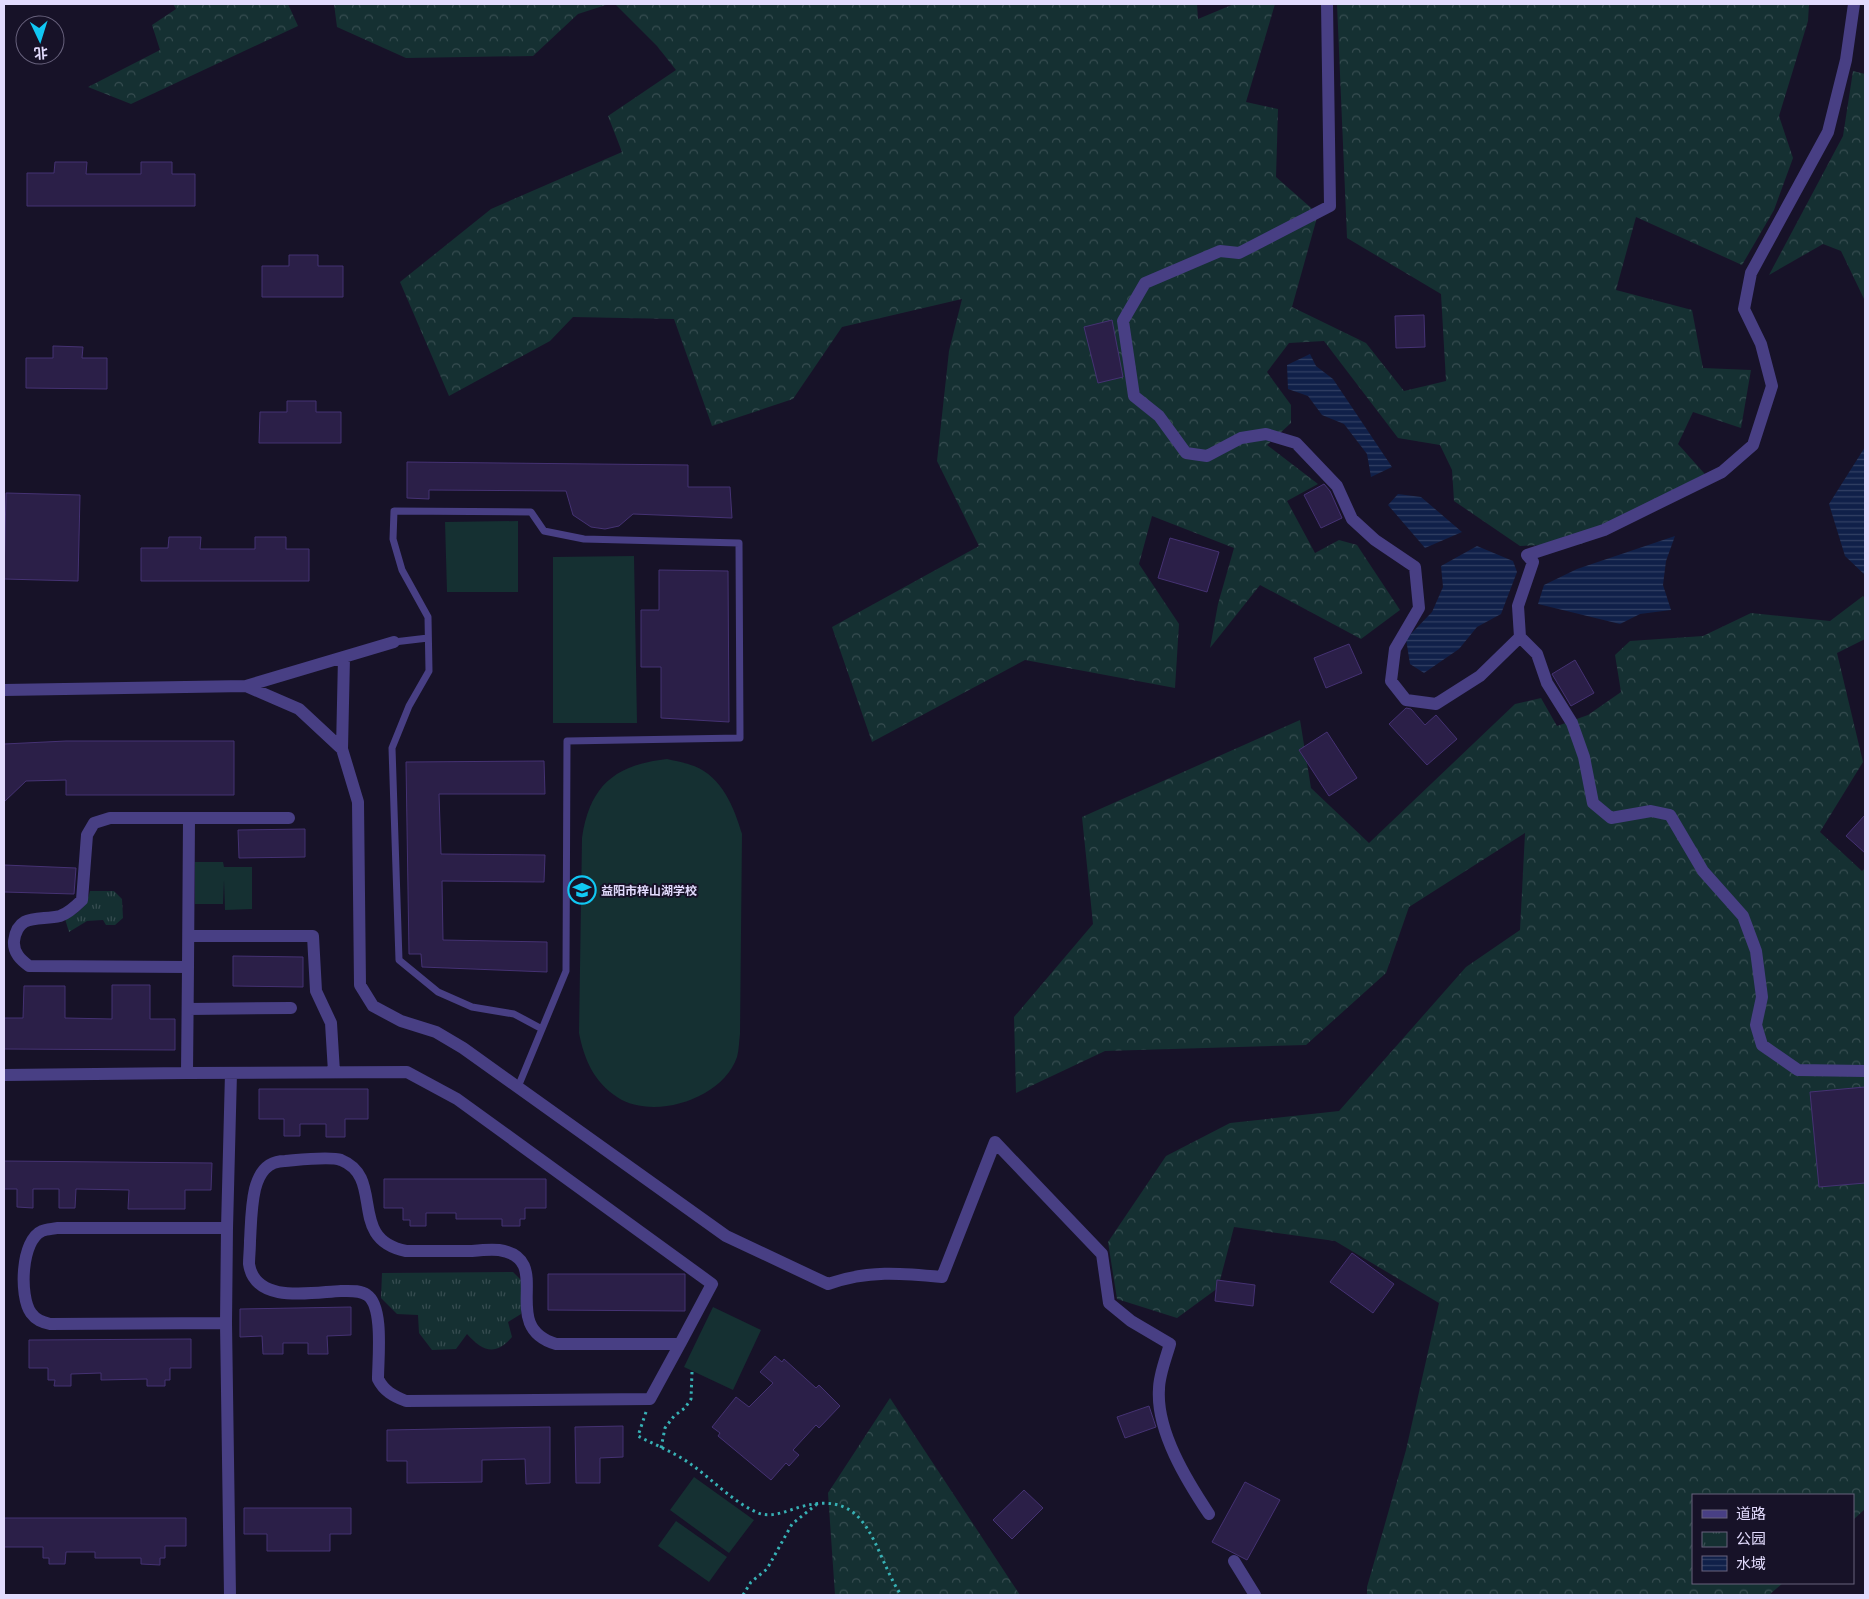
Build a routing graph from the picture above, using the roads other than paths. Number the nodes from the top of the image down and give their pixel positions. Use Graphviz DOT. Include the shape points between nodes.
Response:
graph roads {
  1 [pos="1327,4"];
  2 [pos="1854,4"];
  3 [pos="1520,637"];
  4 [pos="428,638"];
  5 [pos="394,642"];
  6 [pos="344,657"];
  7 [pos="246,686"];
  8 [pos="4,690"];
  9 [pos="342,749"];
  10 [pos="189,818"];
  11 [pos="289,818"];
  12 [pos="188,936"];
  13 [pos="188,967"];
  14 [pos="291,1008"];
  15 [pos="188,1009"];
  16 [pos="542,1030"];
  17 [pos="1865,1071"];
  18 [pos="334,1072"];
  19 [pos="187,1073"];
  20 [pos="231,1073"];
  21 [pos="4,1075"];
  22 [pos="518,1087"];
  23 [pos="227,1228"];
  24 [pos="226,1323"];
  25 [pos="680,1344"];
  26 [pos="1209,1514"];
  27 [pos="1234,1561"];
  28 [pos="230,1595"];
  29 [pos="1255,1595"];
  1 -- 3 [label="street" via="1330,206 1239,253 1220,251 1146,283 1124,321 1134,396 1159,416 1186,453 1207,456 1241,438 1266,434 1296,444 1337,486 1352,520 1415,567 1420,608 1395,649 1391,681 1406,700 1436,704 1480,676"];
  2 -- 3 [label="street" via="1846,60 1828,132 1751,273 1744,309 1762,344 1772,386 1752,445 1722,472 1604,530 1527,555 1533,562 1518,606"];
  3 -- 17 [label="street" via="1537,654 1547,683 1572,723 1584,757 1593,803 1611,818 1650,811 1670,815 1703,872 1743,916 1757,960 1762,997 1756,1025 1762,1045 1798,1070"];
  4 -- 5 [label="lane"];
  4 -- 16 [label="lane" via="429,671 409,706 392,748 399,960 438,992 472,1007 514,1014"];
  4 -- 16 [label="lane" via="428,616 402,570 393,539 394,511 531,512 544,531 584,539 739,543 740,738 567,741 566,971"];
  5 -- 6 [label="street"];
  6 -- 7 [label="street"];
  6 -- 9 [label="street"];
  7 -- 8 [label="street"];
  7 -- 9 [label="street" via="299,709"];
  9 -- 22 [label="street" via="358,802 360,985 373,1006 401,1021 436,1032"];
  10 -- 11 [label="street"];
  10 -- 12 [label="street"];
  10 -- 13 [label="street" via="110,818 94,823 87,835 82,900 60,916 34,918 21,924 14,946 19,959 29,966"];
  12 -- 13 [label="street"];
  12 -- 18 [label="street" via="313,936 316,991 331,1023"];
  13 -- 15 [label="street"];
  14 -- 15 [label="street"];
  15 -- 19 [label="street"];
  16 -- 22 [label="lane"];
  18 -- 20 [label="street"];
  18 -- 25 [label="street" via="407,1072 457,1100 712,1284"];
  19 -- 20 [label="street"];
  19 -- 21 [label="street"];
  20 -- 23 [label="street"];
  22 -- 26 [label="street" via="726,1236 828,1284 852,1276 892,1273 942,1277 995,1142 1102,1254 1109,1303 1131,1321 1170,1344 1158,1390 1163,1425 1188,1482"];
  23 -- 24 [label="street"];
  23 -- 24 [label="street" via="57,1228 41,1231 24,1253 25,1300 36,1320 50,1324"];
  24 -- 28 [label="street"];
  25 -- 25 [label="street" via="556,1344 543,1340 527,1320 527,1278 524,1266 515,1257 500,1250 406,1251 393,1248 380,1239 370,1224 360,1176 340,1159 276,1161 258,1176 252,1199 250,1265 255,1278 265,1288 280,1293 355,1291 367,1295 375,1304 378,1316 378,1378 383,1388 406,1401 650,1399"];
  27 -- 29 [label="street"];
}
